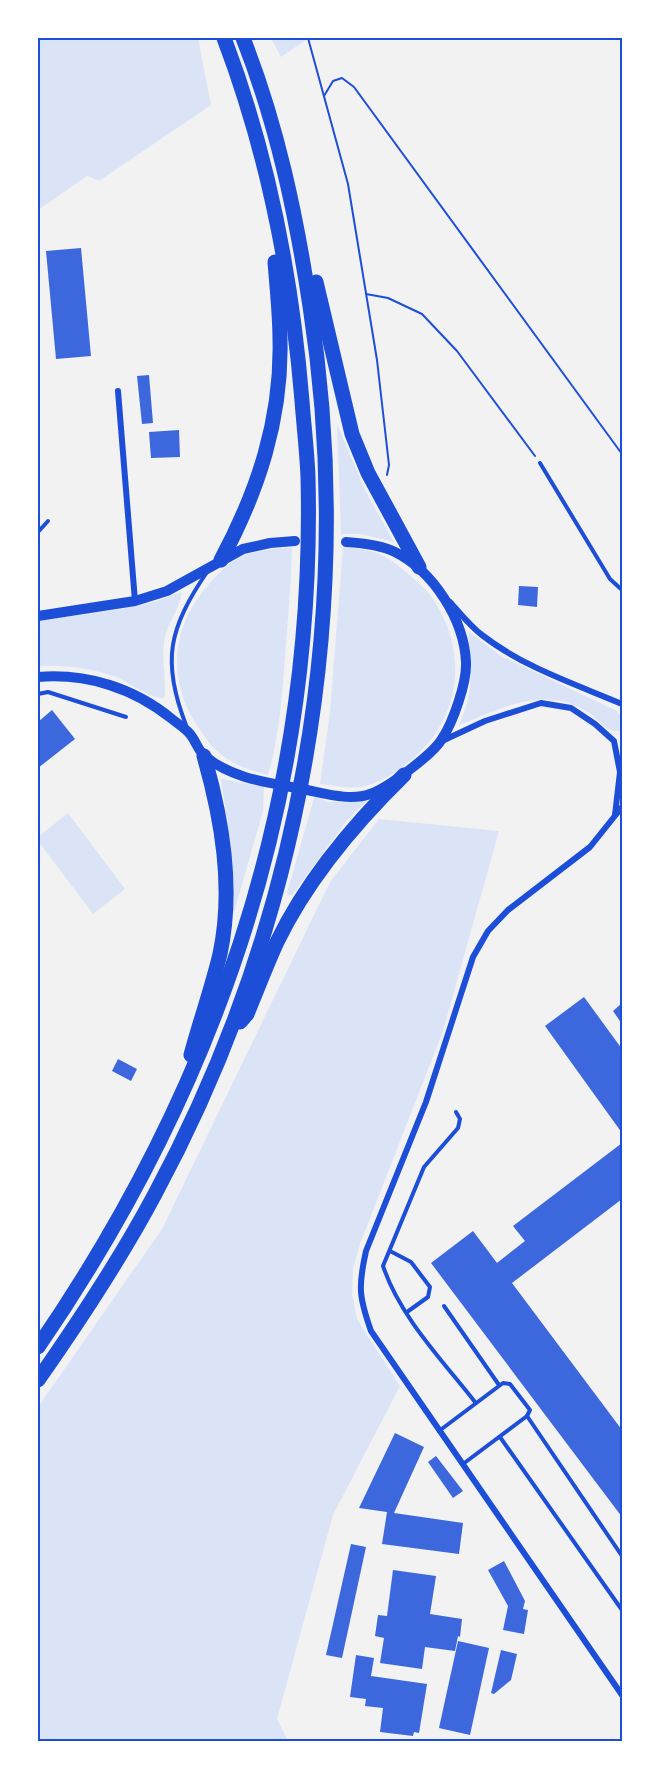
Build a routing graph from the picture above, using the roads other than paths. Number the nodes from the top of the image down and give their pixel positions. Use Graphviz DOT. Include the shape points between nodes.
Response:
graph roads {
  1 [pos="224,38"];
  2 [pos="243,38"];
  3 [pos="278,232"];
  4 [pos="300,235"];
  5 [pos="118,391"];
  6 [pos="540,464"];
  7 [pos="48,521"];
  8 [pos="38,532"];
  9 [pos="295,541"];
  10 [pos="346,542"];
  11 [pos="215,565"];
  12 [pos="419,567"];
  13 [pos="438,589"];
  14 [pos="622,590"];
  15 [pos="135,601"];
  16 [pos="38,616"];
  17 [pos="38,677"];
  18 [pos="38,694"];
  19 [pos="622,704"];
  20 [pos="126,717"];
  21 [pos="190,734"];
  22 [pos="442,741"];
  23 [pos="614,741"];
  24 [pos="622,744"];
  25 [pos="204,756"];
  26 [pos="404,775"];
  27 [pos="622,807"];
  28 [pos="614,816"];
  29 [pos="230,1033"];
  30 [pos="190,1080"];
  31 [pos="456,1112"];
  32 [pos="390,1251"];
  33 [pos="444,1306"];
  34 [pos="407,1312"];
  35 [pos="38,1347"];
  36 [pos="38,1380"];
  37 [pos="499,1385"];
  38 [pos="475,1402"];
  39 [pos="527,1416"];
  40 [pos="439,1431"];
  41 [pos="500,1437"];
  42 [pos="463,1465"];
  43 [pos="622,1556"];
  44 [pos="622,1610"];
  45 [pos="622,1695"];
  1 -- 3 [label="highway" via="253,129"];
  2 -- 4 [label="highway" via="286,173"];
  3 -- 11 [label="highway" via="275,262 280,376 276,416 252,497"];
  3 -- 30 [label="highway" via="296,330 308,474 307,568 298,690 263,870 221,1002"];
  4 -- 12 [label="highway" via="311,261 352,434"];
  4 -- 29 [label="highway" via="320,368 327,515 319,668 307,761 281,875"];
  5 -- 15 [label="street"];
  6 -- 14 [label="lane" via="610,579"];
  7 -- 8 [label="lane"];
  9 -- 11 [label="street" via="243,549"];
  10 -- 12 [label="street" via="394,551"];
  11 -- 15 [label="street" via="167,591"];
  11 -- 21 [label="lane" via="192,595 178,624 171,653 172,679"];
  12 -- 13 [label="street"];
  13 -- 19 [label="street" via="479,633 505,651"];
  13 -- 22 [label="street" via="458,624 466,663 458,706"];
  15 -- 16 [label="street"];
  17 -- 21 [label="street" via="61,675 112,685 158,707"];
  18 -- 20 [label="lane" via="48,692"];
  21 -- 25 [label="street"];
  22 -- 23 [label="street" via="485,721 541,703 571,708"];
  22 -- 26 [label="street"];
  23 -- 24 [label="street"];
  23 -- 28 [label="street" via="620,772"];
  25 -- 26 [label="street" via="236,775 328,795 370,794"];
  25 -- 30 [label="highway" via="219,819 226,904 220,952 191,1055"];
  26 -- 29 [label="highway" via="353,830 303,898 278,942 247,1014"];
  27 -- 28 [label="street"];
  28 -- 40 [label="street" via="591,847 508,910 478,948 426,1102 366,1251 360,1302 371,1331"];
  29 -- 36 [label="highway" via="156,1193 117,1261"];
  30 -- 35 [label="highway" via="133,1194"];
  31 -- 32 [label="lane" via="460,1119 458,1128 424,1167"];
  32 -- 34 [label="lane" via="383,1266"];
  32 -- 34 [label="lane" via="411,1262 430,1287 428,1297"];
  33 -- 37 [label="lane"];
  34 -- 38 [label="lane"];
  37 -- 38 [label="lane"];
  37 -- 39 [label="lane" via="510,1384 530,1410"];
  38 -- 40 [label="lane"];
  39 -- 41 [label="lane"];
  39 -- 43 [label="lane"];
  40 -- 42 [label="street"];
  41 -- 42 [label="lane"];
  41 -- 44 [label="lane"];
  42 -- 45 [label="street"];
}
